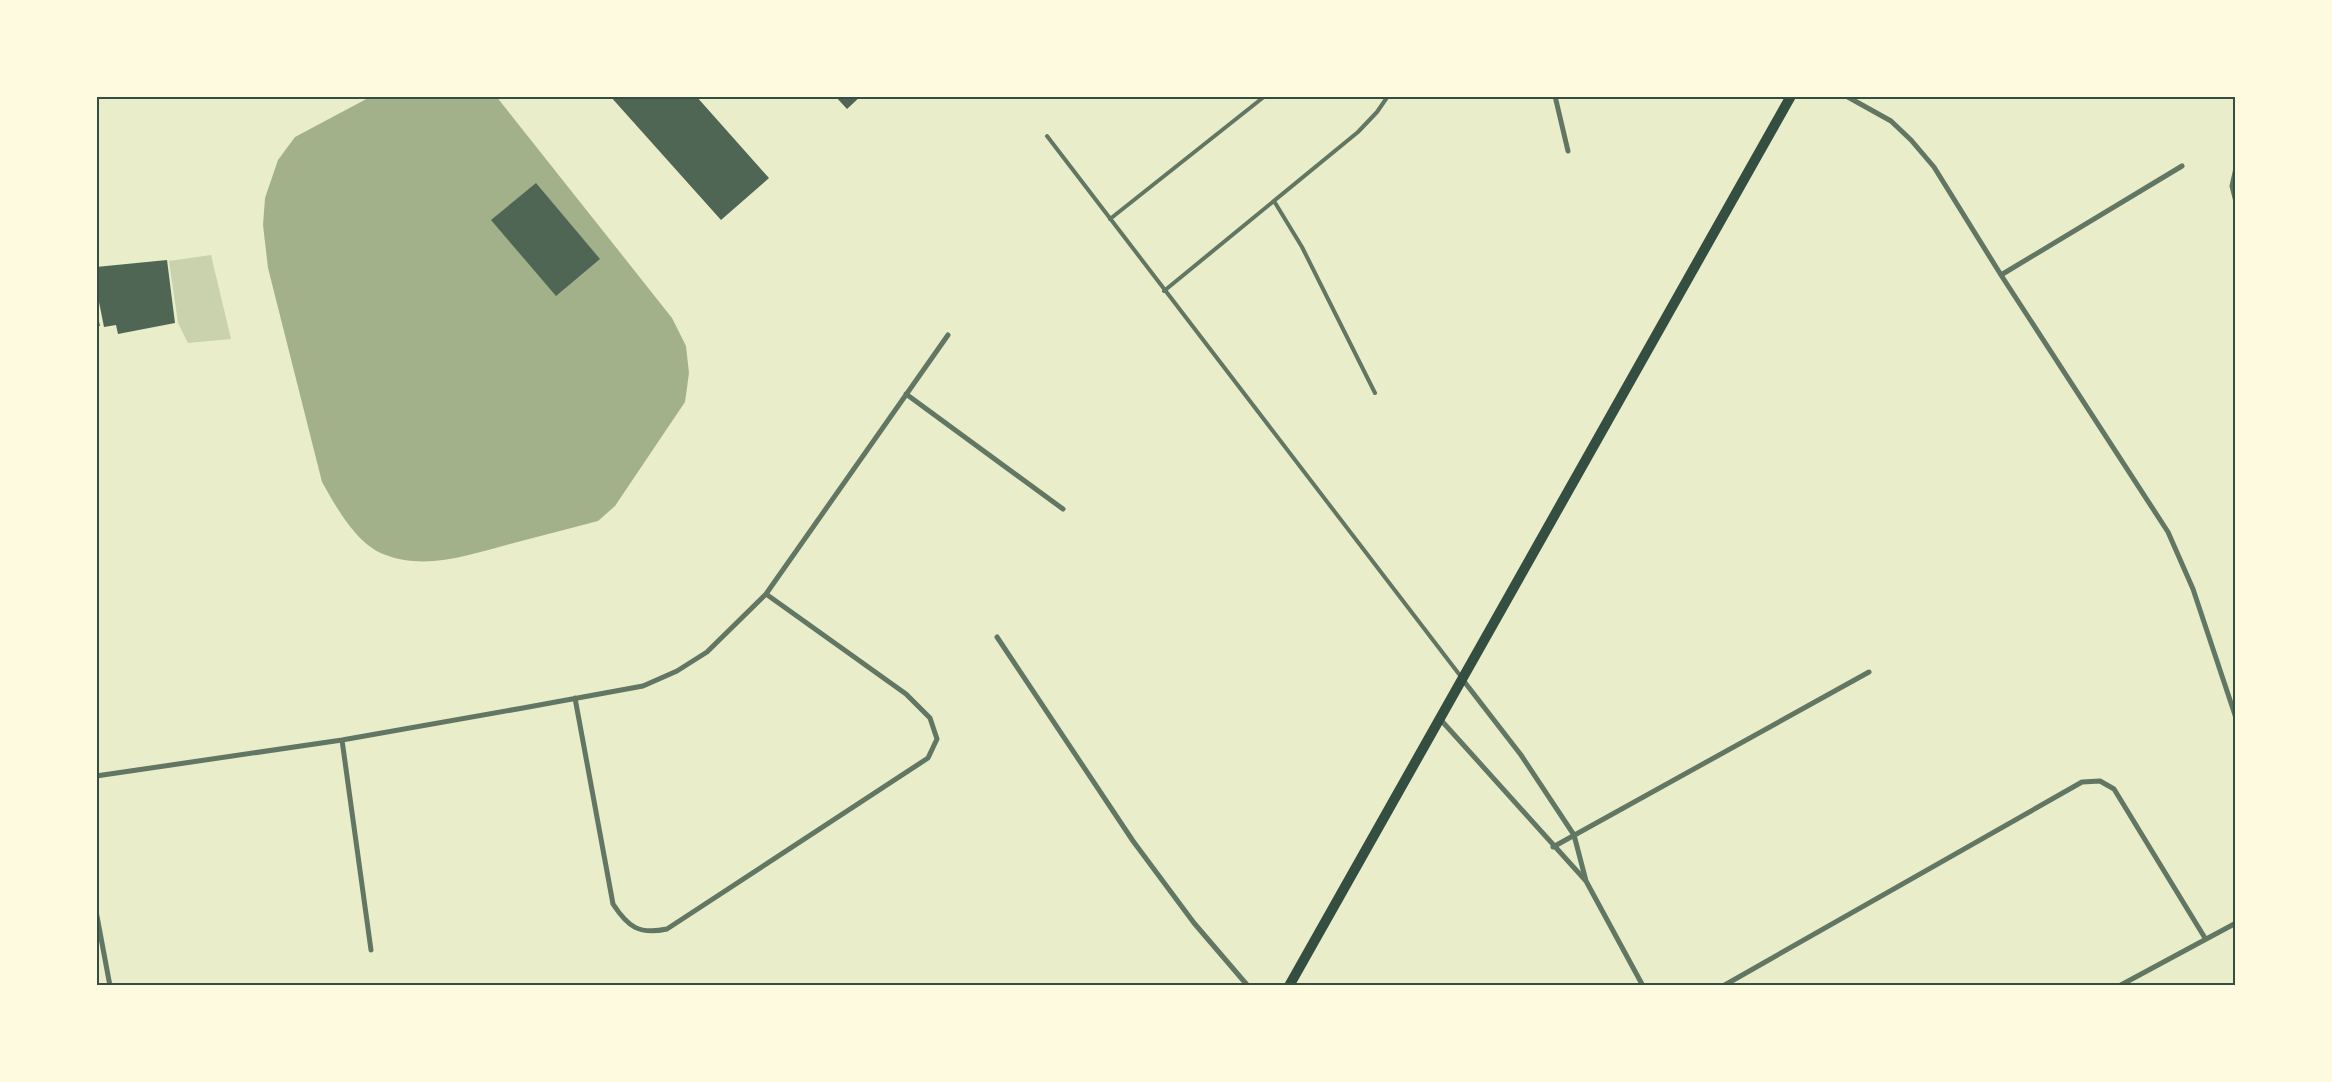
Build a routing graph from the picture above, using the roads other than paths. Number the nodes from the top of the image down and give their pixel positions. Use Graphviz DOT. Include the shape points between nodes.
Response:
graph roads {
  1 [pos="1265,96"];
  2 [pos="1388,96"];
  3 [pos="1555,96"];
  4 [pos="1791,96"];
  5 [pos="1846,96"];
  6 [pos="1047,136"];
  7 [pos="1568,151"];
  8 [pos="2182,166"];
  9 [pos="2236,168"];
  10 [pos="1274,201"];
  11 [pos="2236,202"];
  12 [pos="1110,219"];
  13 [pos="2000,274"];
  14 [pos="1164,291"];
  15 [pos="948,334"];
  16 [pos="1375,393"];
  17 [pos="906,394"];
  18 [pos="1063,509"];
  19 [pos="766,594"];
  20 [pos="997,636"];
  21 [pos="1869,672"];
  22 [pos="1463,680"];
  23 [pos="575,698"];
  24 [pos="2236,718"];
  25 [pos="1440,719"];
  26 [pos="342,740"];
  27 [pos="96,776"];
  28 [pos="1574,835"];
  29 [pos="1553,847"];
  30 [pos="1586,882"];
  31 [pos="96,911"];
  32 [pos="2236,923"];
  33 [pos="2204,938"];
  34 [pos="371,950"];
  35 [pos="110,986"];
  36 [pos="1248,986"];
  37 [pos="1289,986"];
  38 [pos="1643,986"];
  39 [pos="1723,986"];
  40 [pos="2119,986"];
  1 -- 12 [label="lane"];
  2 -- 10 [label="lane" via="1358,132"];
  3 -- 7 [label="street"];
  4 -- 22 [label="main road"];
  5 -- 13 [label="street" via="1890,120 1911,140 1934,167"];
  6 -- 12 [label="lane"];
  8 -- 13 [label="street"];
  9 -- 11 [label="street" via="2232,186"];
  10 -- 14 [label="lane"];
  10 -- 16 [label="lane" via="1302,247"];
  12 -- 14 [label="lane"];
  13 -- 24 [label="street" via="2168,532 2193,589"];
  14 -- 22 [label="lane"];
  15 -- 17 [label="street"];
  17 -- 18 [label="street"];
  17 -- 19 [label="street"];
  19 -- 23 [label="street" via="707,652 678,671 643,686"];
  19 -- 23 [label="street" via="906,694 930,718 936,739 928,758 667,929 651,932 634,928 613,904"];
  20 -- 36 [label="street" via="1133,841 1194,923"];
  21 -- 28 [label="street"];
  22 -- 25 [label="main road"];
  22 -- 28 [label="street" via="1521,755"];
  23 -- 26 [label="street"];
  25 -- 29 [label="street"];
  25 -- 37 [label="main road"];
  26 -- 27 [label="street"];
  26 -- 34 [label="street"];
  28 -- 29 [label="street"];
  28 -- 30 [label="street"];
  29 -- 30 [label="street"];
  30 -- 38 [label="street"];
  31 -- 35 [label="street"];
  32 -- 33 [label="street"];
  33 -- 39 [label="street" via="2114,789 2100,781 2082,782"];
  33 -- 40 [label="street"];
}
